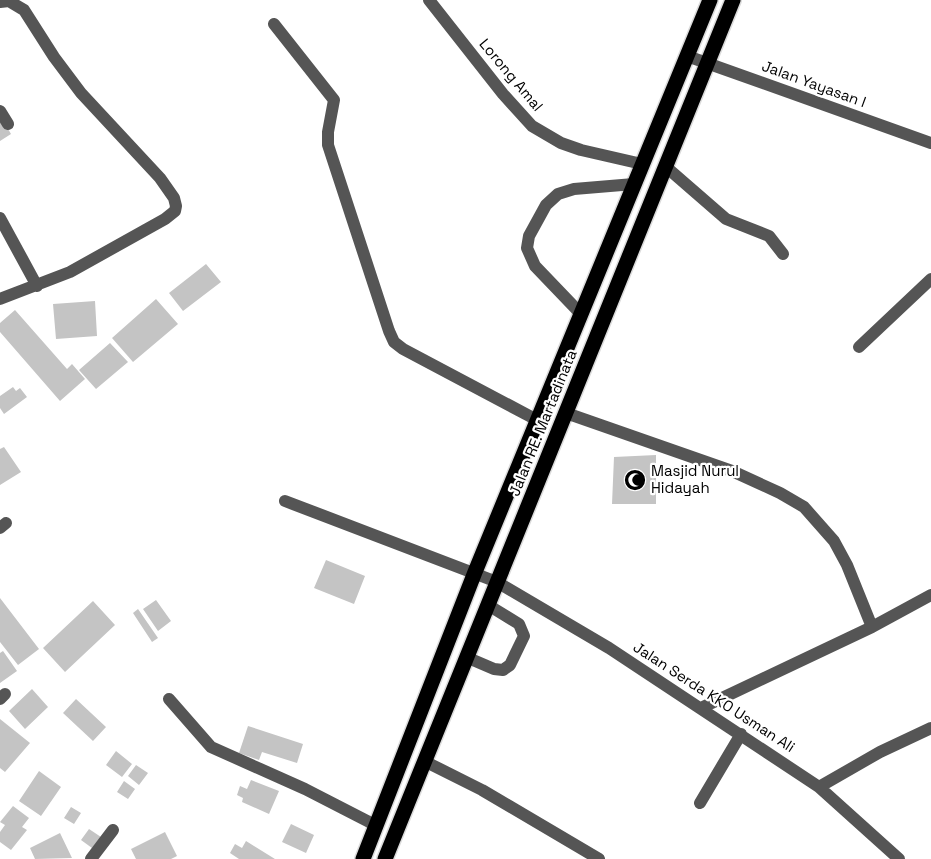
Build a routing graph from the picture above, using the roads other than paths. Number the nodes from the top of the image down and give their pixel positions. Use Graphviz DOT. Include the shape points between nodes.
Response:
graph roads {
  1 [pos="429,0"];
  2 [pos="710,0"];
  3 [pos="733,0"];
  4 [pos="0,2"];
  5 [pos="274,24"];
  6 [pos="687,56"];
  7 [pos="707,63"];
  8 [pos="0,111"];
  9 [pos="8,124"];
  10 [pos="931,143"];
  11 [pos="642,164"];
  12 [pos="666,166"];
  13 [pos="634,184"];
  14 [pos="0,218"];
  15 [pos="783,254"];
  16 [pos="931,279"];
  17 [pos="37,286"];
  18 [pos="0,299"];
  19 [pos="581,314"];
  20 [pos="859,347"];
  21 [pos="566,413"];
  22 [pos="538,420"];
  23 [pos="284,501"];
  24 [pos="475,572"];
  25 [pos="497,582"];
  26 [pos="931,595"];
  27 [pos="488,605"];
  28 [pos="872,627"];
  29 [pos="466,657"];
  30 [pos="169,699"];
  31 [pos="702,708"];
  32 [pos="931,728"];
  33 [pos="741,734"];
  34 [pos="424,762"];
  35 [pos="819,787"];
  36 [pos="700,803"];
  37 [pos="377,826"];
  38 [pos="113,830"];
  39 [pos="896,858"];
  40 [pos="90,859"];
  41 [pos="363,859"];
  42 [pos="385,859"];
  43 [pos="599,859"];
  1 -- 11 [label="street, Lorong Amal" via="532,126 575,148"];
  2 -- 6 [label="highway"];
  3 -- 7 [label="highway, Jalan RE. Martadinata"];
  4 -- 17 [label="street" via="9,1 24,10 54,57 82,93 160,178 176,206 165,219 70,272"];
  5 -- 22 [label="street" via="334,100 328,145 394,342"];
  6 -- 7 [label="street, Jalan Yayasan I"];
  6 -- 11 [label="highway"];
  7 -- 10 [label="street, Jalan Yayasan I"];
  7 -- 12 [label="highway, Jalan RE. Martadinata"];
  8 -- 9 [label="street"];
  11 -- 13 [label="highway"];
  12 -- 15 [label="street" via="726,219 769,236"];
  12 -- 21 [label="highway, Jalan RE. Martadinata"];
  13 -- 19 [label="highway"];
  13 -- 19 [label="street" via="574,189 558,194 546,205 529,236 527,248 535,266"];
  14 -- 17 [label="street"];
  16 -- 20 [label="street"];
  17 -- 18 [label="street"];
  19 -- 22 [label="highway"];
  21 -- 25 [label="highway, Jalan RE. Martadinata"];
  21 -- 28 [label="street" via="732,471 804,507 834,541"];
  22 -- 24 [label="highway"];
  23 -- 24 [label="street, Jalan Serda KKO Usman Ali"];
  24 -- 25 [label="street, Jalan Serda KKO Usman Ali"];
  24 -- 37 [label="highway"];
  25 -- 27 [label="highway, Jalan RE. Martadinata"];
  25 -- 31 [label="street, Jalan Serda KKO Usman Ali"];
  26 -- 28 [label="street"];
  27 -- 29 [label="highway, Jalan RE. Martadinata"];
  27 -- 29 [label="street" via="519,624 524,636 510,665 504,670"];
  28 -- 31 [label="street"];
  29 -- 34 [label="highway, Jalan RE. Martadinata"];
  30 -- 37 [label="street" via="211,747"];
  31 -- 33 [label="street, Jalan Serda KKO Usman Ali"];
  32 -- 35 [label="street" via="880,752"];
  33 -- 35 [label="street, Jalan Serda KKO Usman Ali"];
  33 -- 36 [label="street"];
  34 -- 42 [label="highway, Jalan RE. Martadinata"];
  34 -- 43 [label="street" via="482,790"];
  35 -- 39 [label="street, Jalan Serda KKO Usman Ali"];
  37 -- 41 [label="highway"];
  38 -- 40 [label="street"];
}
